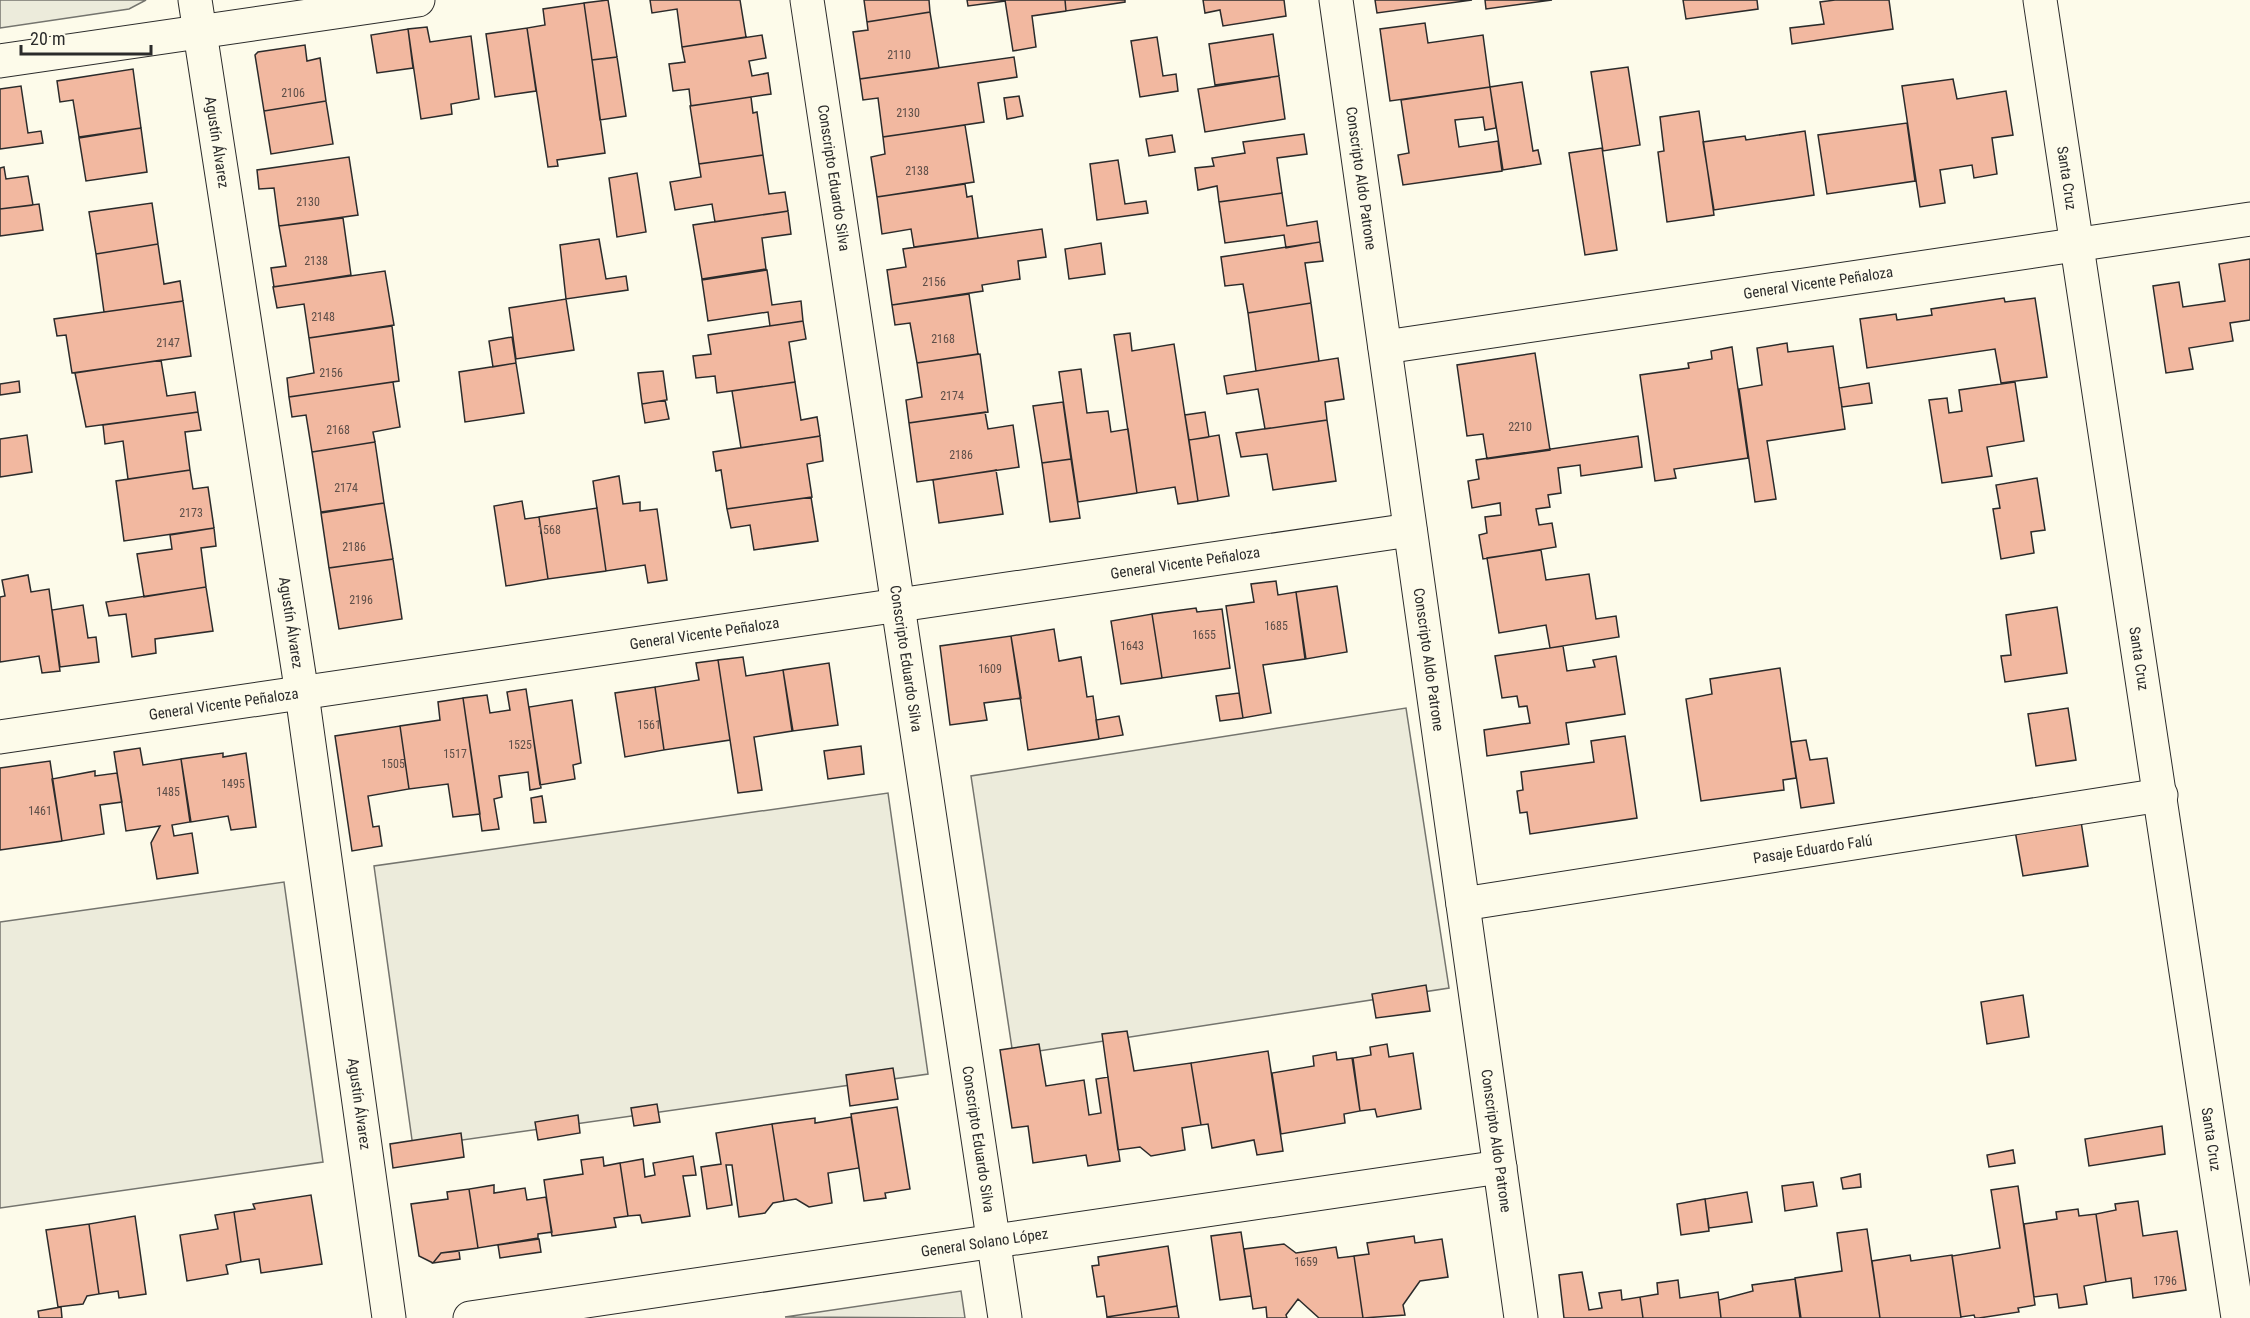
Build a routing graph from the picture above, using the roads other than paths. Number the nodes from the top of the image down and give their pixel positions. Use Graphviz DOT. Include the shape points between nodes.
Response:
graph roads {
  1 [pos="418,0"];
  2 [pos="807,0"];
  3 [pos="1336,0"];
  4 [pos="2040,0"];
  5 [pos="197,15"];
  6 [pos="0,61"];
  7 [pos="2250,219"];
  8 [pos="2076,244"];
  9 [pos="1385,347"];
  10 [pos="1410,530"];
  11 [pos="899,604"];
  12 [pos="302,694"];
  13 [pos="0,737"];
  14 [pos="2161,795"];
  15 [pos="1463,904"];
  16 [pos="1500,1167"];
  17 [pos="995,1241"];
  18 [pos="389,1318"];
  19 [pos="470,1318"];
  20 [pos="1005,1318"];
  21 [pos="1521,1318"];
  22 [pos="2238,1318"];
  1 -- 5 [label="street"];
  2 -- 11 [label="street, Conscripto Eduardo Silva"];
  3 -- 9 [label="street, Conscripto Aldo Patrone"];
  4 -- 8 [label="street, Santa Cruz"];
  5 -- 6 [label="street"];
  5 -- 12 [label="street, Agustín Álvarez"];
  7 -- 8 [label="street, General Vicente Peñaloza"];
  8 -- 9 [label="street, General Vicente Peñaloza"];
  8 -- 14 [label="street, Santa Cruz"];
  9 -- 10 [label="street, Conscripto Aldo Patrone"];
  10 -- 11 [label="street, General Vicente Peñaloza"];
  10 -- 15 [label="street, Conscripto Aldo Patrone"];
  11 -- 12 [label="street, General Vicente Peñaloza"];
  11 -- 17 [label="street, Conscripto Eduardo Silva"];
  12 -- 13 [label="street, General Vicente Peñaloza"];
  12 -- 18 [label="street, Agustín Álvarez"];
  14 -- 15 [label="street, Pasaje Eduardo Falú"];
  14 -- 22 [label="street, Santa Cruz"];
  15 -- 16 [label="street, Conscripto Aldo Patrone"];
  16 -- 17 [label="street, General Solano López"];
  16 -- 21 [label="street, Conscripto Aldo Patrone"];
  17 -- 19 [label="street, General Solano López"];
  17 -- 20 [label="street, Conscripto Eduardo Silva"];
}
